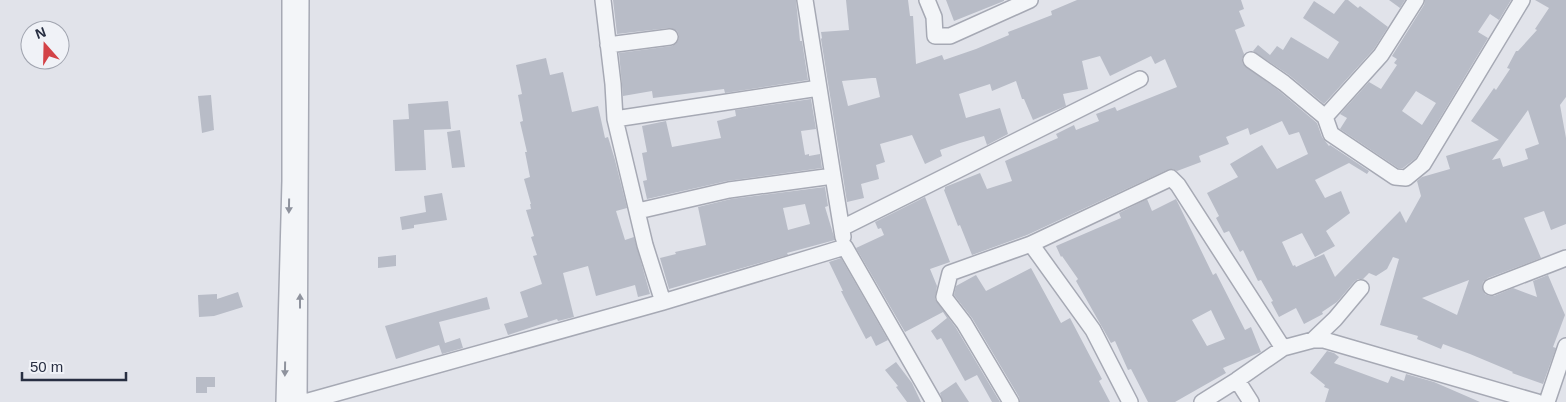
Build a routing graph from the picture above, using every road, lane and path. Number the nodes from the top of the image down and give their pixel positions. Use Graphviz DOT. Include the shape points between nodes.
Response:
graph roads {
  1 [pos="290,0"];
  2 [pos="300,0"];
  3 [pos="603,0"];
  4 [pos="804,0"];
  5 [pos="927,0"];
  6 [pos="1030,0"];
  7 [pos="1416,0"];
  8 [pos="1522,0"];
  9 [pos="670,37"];
  10 [pos="608,45"];
  11 [pos="1251,60"];
  12 [pos="1140,79"];
  13 [pos="819,88"];
  14 [pos="1324,117"];
  15 [pos="615,119"];
  16 [pos="833,176"];
  17 [pos="638,211"];
  18 [pos="842,228"];
  19 [pos="1031,244"];
  20 [pos="845,247"];
  21 [pos="1566,258"];
  22 [pos="1491,287"];
  23 [pos="1362,288"];
  24 [pos="663,302"];
  25 [pos="1313,340"];
  26 [pos="1566,346"];
  27 [pos="1283,348"];
  28 [pos="1237,380"];
  29 [pos="284,402"];
  30 [pos="299,402"];
  31 [pos="305,402"];
  32 [pos="934,402"];
  33 [pos="1011,402"];
  34 [pos="1130,402"];
  35 [pos="1202,402"];
  36 [pos="1251,402"];
  37 [pos="1537,402"];
  38 [pos="1547,402"];
  1 -- 29 [label="street, one-way" via="290,181"];
  30 -- 2 [label="street, one-way"];
  3 -- 10 [label="street"];
  4 -- 13 [label="street"];
  5 -- 6 [label="street" via="934,17 935,36 950,36"];
  7 -- 14 [label="street" via="1381,55"];
  8 -- 14 [label="street" via="1423,164 1406,178 1395,177 1331,134"];
  9 -- 10 [label="street"];
  10 -- 15 [label="street"];
  11 -- 14 [label="street"];
  12 -- 18 [label="street"];
  13 -- 15 [label="street"];
  13 -- 16 [label="street"];
  15 -- 17 [label="street"];
  16 -- 17 [label="street" via="730,190"];
  16 -- 18 [label="street"];
  17 -- 24 [label="street"];
  18 -- 20 [label="street"];
  19 -- 27 [label="street" via="1172,178"];
  19 -- 33 [label="street" via="950,273 944,297 964,323"];
  19 -- 34 [label="street" via="1093,330"];
  20 -- 24 [label="street"];
  20 -- 32 [label="street"];
  21 -- 22 [label="street"];
  23 -- 25 [label="street"];
  24 -- 31 [label="street"];
  25 -- 27 [label="street"];
  25 -- 37 [label="street" via="1324,340"];
  26 -- 38 [label="street"];
  27 -- 28 [label="street"];
  28 -- 35 [label="street"];
  28 -- 36 [label="street"];
}
